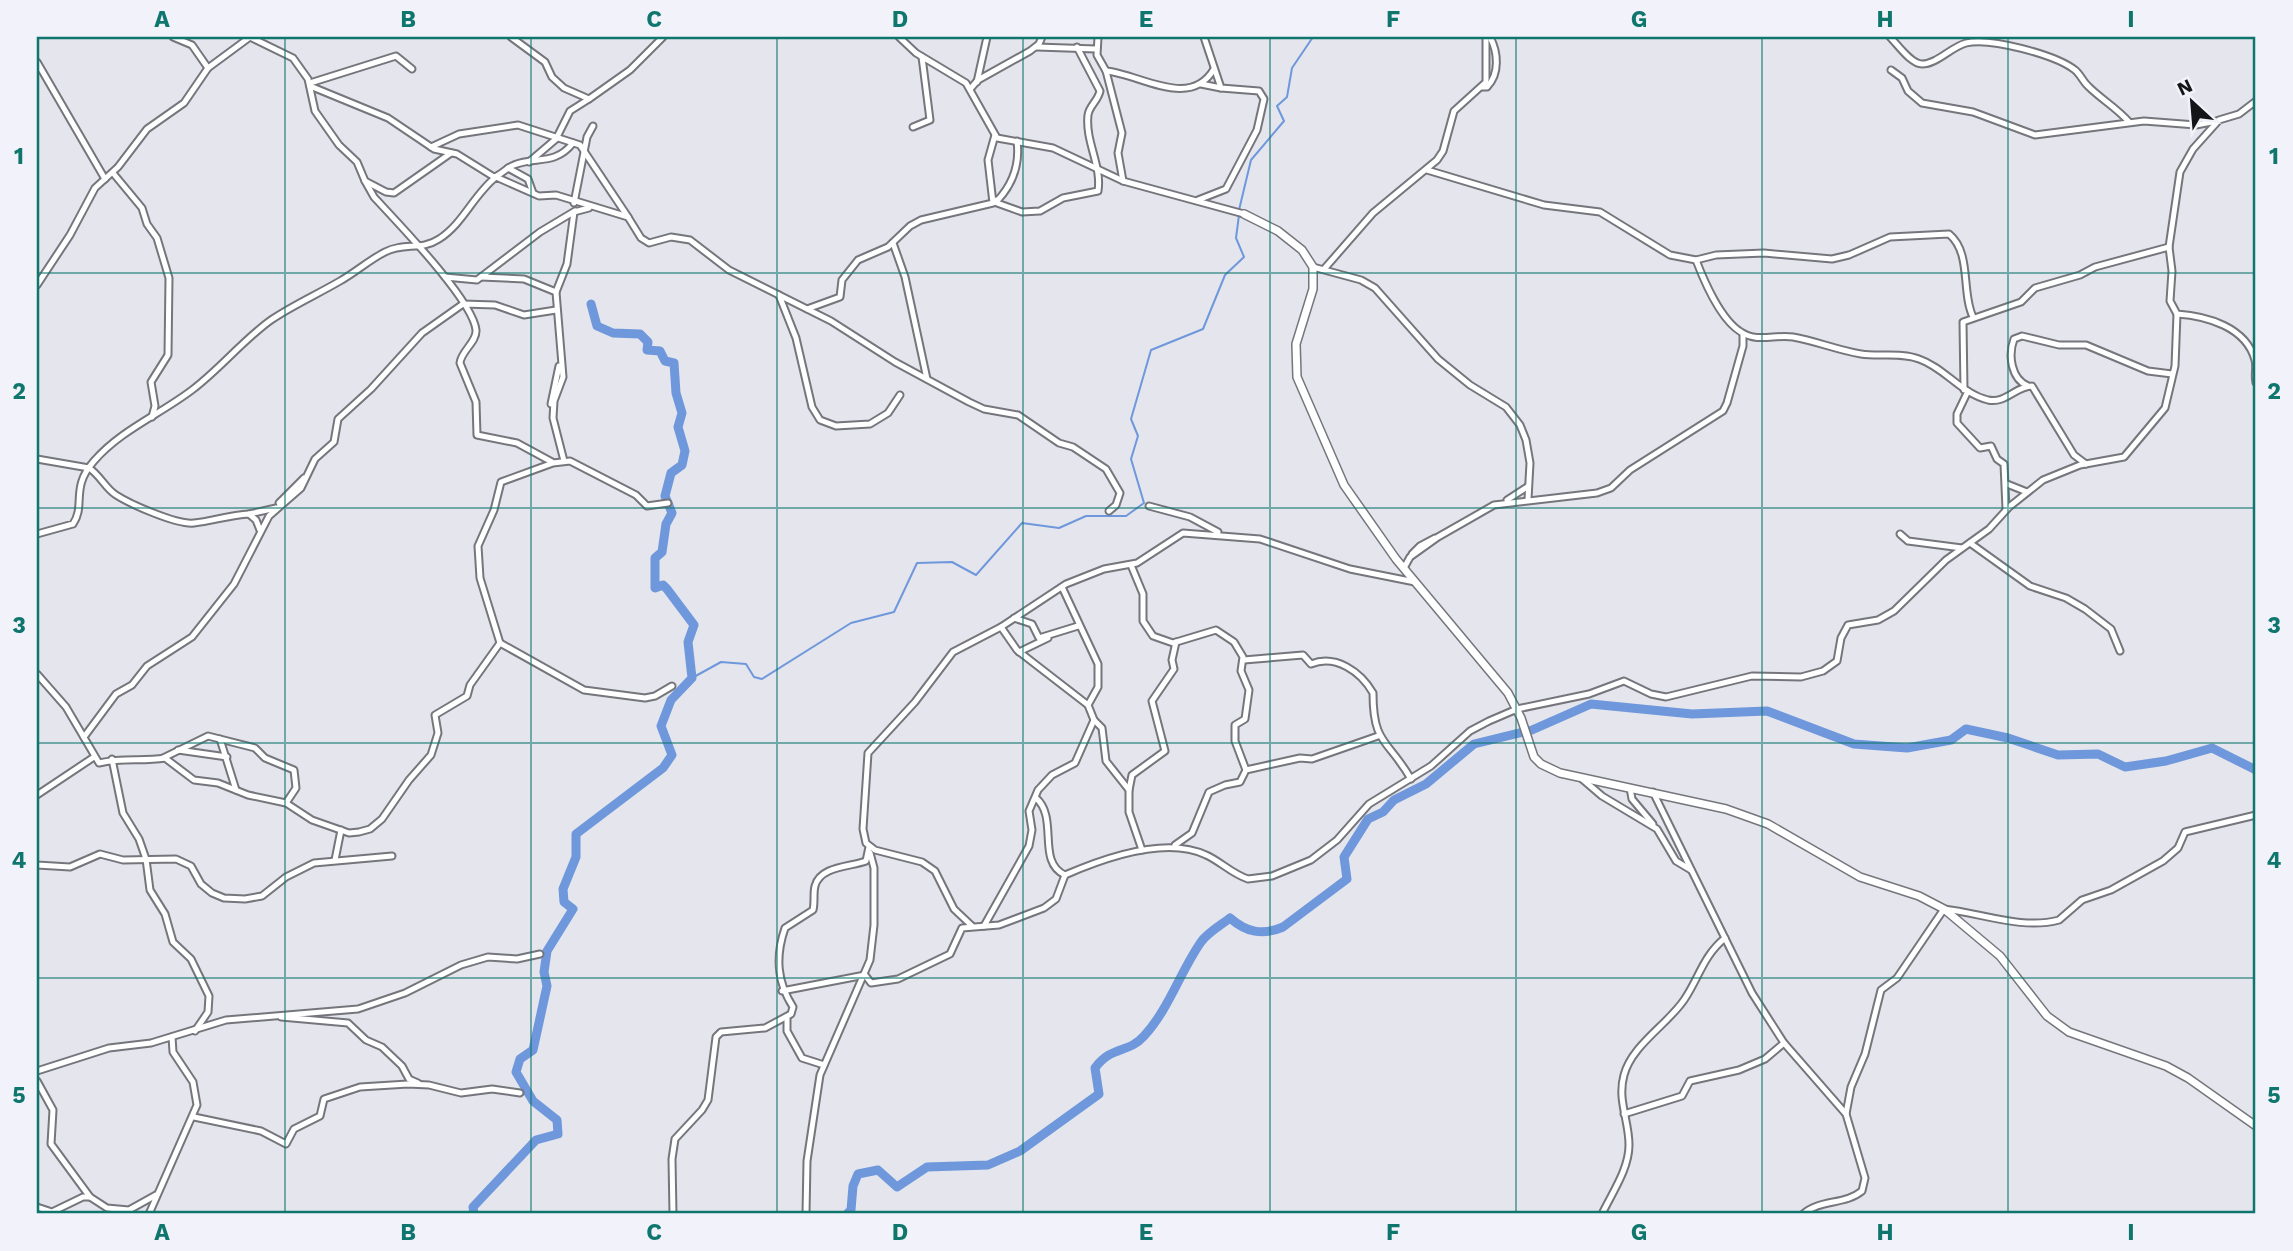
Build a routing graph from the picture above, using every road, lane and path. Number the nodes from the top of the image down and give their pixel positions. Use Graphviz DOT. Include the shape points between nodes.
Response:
graph roads {
  1 [pos="173,37"];
  2 [pos="186,37"];
  3 [pos="511,37"];
  4 [pos="663,37"];
  5 [pos="899,37"];
  6 [pos="987,37"];
  7 [pos="1042,37"];
  8 [pos="1098,37"];
  9 [pos="1204,37"];
  10 [pos="1488,37"];
  11 [pos="1890,37"];
  12 [pos="192,45"];
  13 [pos="1035,47"];
  14 [pos="1077,47"];
  15 [pos="1096,49"];
  16 [pos="922,57"];
  17 [pos="37,62"];
  18 [pos="208,68"];
  19 [pos="412,69"];
  20 [pos="1214,69"];
  21 [pos="1891,70"];
  22 [pos="1106,71"];
  23 [pos="977,82"];
  24 [pos="1201,84"];
  25 [pos="310,85"];
  26 [pos="1482,87"];
  27 [pos="971,88"];
  28 [pos="1220,89"];
  29 [pos="589,99"];
  30 [pos="2256,101"];
  31 [pos="2219,120"];
  32 [pos="2129,122"];
  33 [pos="593,126"];
  34 [pos="912,127"];
  35 [pos="995,135"];
  36 [pos="556,139"];
  37 [pos="1017,141"];
  38 [pos="573,143"];
  39 [pos="431,146"];
  40 [pos="451,153"];
  41 [pos="585,153"];
  42 [pos="529,162"];
  43 [pos="508,168"];
  44 [pos="1427,170"];
  45 [pos="1100,172"];
  46 [pos="113,173"];
  47 [pos="496,177"];
  48 [pos="105,178"];
  49 [pos="365,181"];
  50 [pos="1123,181"];
  51 [pos="533,193"];
  52 [pos="996,199"];
  53 [pos="1195,201"];
  54 [pos="575,202"];
  55 [pos="592,207"];
  56 [pos="573,212"];
  57 [pos="1244,214"];
  58 [pos="628,217"];
  59 [pos="893,243"];
  60 [pos="420,247"];
  61 [pos="2169,247"];
  62 [pos="1696,260"];
  63 [pos="1313,267"];
  64 [pos="1325,268"];
  65 [pos="445,277"];
  66 [pos="481,277"];
  67 [pos="37,285"];
  68 [pos="556,292"];
  69 [pos="779,296"];
  70 [pos="463,304"];
  71 [pos="807,309"];
  72 [pos="556,310"];
  73 [pos="2177,314"];
  74 [pos="1973,317"];
  75 [pos="1744,334"];
  76 [pos="2172,374"];
  77 [pos="927,379"];
  78 [pos="2256,383"];
  79 [pos="2028,386"];
  80 [pos="1966,390"];
  81 [pos="900,395"];
  82 [pos="152,417"];
  83 [pos="2074,455"];
  84 [pos="37,459"];
  85 [pos="564,461"];
  86 [pos="553,463"];
  87 [pos="2087,464"];
  88 [pos="2076,467"];
  89 [pos="89,468"];
  90 [pos="2007,484"];
  91 [pos="1527,487"];
  92 [pos="2027,492"];
  93 [pos="1528,499"];
  94 [pos="668,503"];
  95 [pos="1494,505"];
  96 [pos="1149,506"];
  97 [pos="277,507"];
  98 [pos="2006,511"];
  99 [pos="1108,512"];
  100 [pos="248,513"];
  101 [pos="260,530"];
  102 [pos="1221,533"];
  103 [pos="37,534"];
  104 [pos="1900,534"];
  105 [pos="1970,543"];
  106 [pos="1962,548"];
  107 [pos="1131,565"];
  108 [pos="1404,568"];
  109 [pos="1418,582"];
  110 [pos="1062,587"];
  111 [pos="1014,618"];
  112 [pos="1001,626"];
  113 [pos="1078,626"];
  114 [pos="1054,635"];
  115 [pos="1176,642"];
  116 [pos="500,643"];
  117 [pos="2120,651"];
  118 [pos="1019,652"];
  119 [pos="1244,660"];
  120 [pos="37,674"];
  121 [pos="672,685"];
  122 [pos="1088,705"];
  123 [pos="1517,709"];
  124 [pos="1094,720"];
  125 [pos="1378,736"];
  126 [pos="84,737"];
  127 [pos="220,739"];
  128 [pos="178,750"];
  129 [pos="94,757"];
  130 [pos="227,757"];
  131 [pos="163,758"];
  132 [pos="111,759"];
  133 [pos="1246,770"];
  134 [pos="1578,776"];
  135 [pos="1411,779"];
  136 [pos="1630,788"];
  137 [pos="236,790"];
  138 [pos="1129,790"];
  139 [pos="1653,792"];
  140 [pos="37,795"];
  141 [pos="1036,798"];
  142 [pos="286,803"];
  143 [pos="2256,815"];
  144 [pos="1657,829"];
  145 [pos="341,830"];
  146 [pos="1172,846"];
  147 [pos="869,849"];
  148 [pos="1142,850"];
  149 [pos="392,856"];
  150 [pos="146,859"];
  151 [pos="335,860"];
  152 [pos="37,865"];
  153 [pos="1691,870"];
  154 [pos="1065,875"];
  155 [pos="1944,909"];
  156 [pos="972,926"];
  157 [pos="984,926"];
  158 [pos="1725,938"];
  159 [pos="540,954"];
  160 [pos="865,975"];
  161 [pos="782,991"];
  162 [pos="271,1015"];
  163 [pos="787,1018"];
  164 [pos="195,1031"];
  165 [pos="172,1037"];
  166 [pos="1784,1043"];
  167 [pos="824,1065"];
  168 [pos="37,1071"];
  169 [pos="37,1080"];
  170 [pos="421,1084"];
  171 [pos="520,1093"];
  172 [pos="1624,1114"];
  173 [pos="1846,1114"];
  174 [pos="194,1117"];
  175 [pos="2256,1126"];
  176 [pos="156,1195"];
  177 [pos="90,1197"];
  178 [pos="37,1207"];
  179 [pos="149,1214"];
  180 [pos="673,1214"];
  181 [pos="806,1214"];
  182 [pos="1602,1214"];
  183 [pos="1803,1214"];
  1 -- 12 [label="street"];
  2 -- 12 [label="street"];
  3 -- 29 [label="street" via="545,62 564,89"];
  4 -- 29 [label="street" via="617,82"];
  5 -- 16 [label="street"];
  6 -- 23 [label="street"];
  7 -- 13 [label="street"];
  8 -- 15 [label="street"];
  9 -- 20 [label="street"];
  10 -- 26 [label="street"];
  10 -- 26 [label="street" via="1498,53 1494,78"];
  11 -- 32 [label="street" via="1921,64 1966,43 2020,48 2073,68"];
  12 -- 18 [label="street"];
  13 -- 14 [label="street"];
  13 -- 23 [label="street"];
  14 -- 15 [label="street"];
  14 -- 45 [label="street" via="1100,91 1088,115"];
  15 -- 22 [label="street"];
  16 -- 27 [label="street"];
  16 -- 34 [label="street" via="930,120"];
  17 -- 48 [label="street"];
  18 -- 25 [label="street" via="250,37 290,56"];
  18 -- 46 [label="street" via="184,103 147,129"];
  19 -- 25 [label="street" via="396,56"];
  20 -- 24 [label="street"];
  20 -- 28 [label="street"];
  21 -- 32 [label="street" via="1922,103 1973,112 2035,135"];
  22 -- 24 [label="street" via="1171,89"];
  22 -- 50 [label="street" via="1122,133 1118,153"];
  23 -- 27 [label="street"];
  24 -- 28 [label="street"];
  25 -- 39 [label="street" via="396,122"];
  25 -- 49 [label="street" via="315,111 339,145 358,162"];
  26 -- 44 [label="street" via="1454,111 1443,150"];
  27 -- 35 [label="street"];
  28 -- 53 [label="street" via="1259,91 1263,108 1257,130 1226,189"];
  29 -- 36 [label="street" via="570,111"];
  30 -- 31 [label="street" via="2239,114"];
  31 -- 32 [label="street" via="2196,125"];
  31 -- 61 [label="street" via="2180,172"];
  33 -- 41 [label="street"];
  35 -- 37 [label="street"];
  35 -- 52 [label="street" via="988,160"];
  36 -- 38 [label="street"];
  36 -- 39 [label="street" via="518,125 459,134"];
  36 -- 42 [label="street"];
  37 -- 45 [label="street" via="1053,148"];
  37 -- 52 [label="street" via="1014,179"];
  38 -- 41 [label="street"];
  38 -- 42 [label="street" via="547,160"];
  39 -- 40 [label="street"];
  40 -- 47 [label="street"];
  40 -- 49 [label="street" via="399,192 386,192"];
  41 -- 54 [label="street"];
  41 -- 58 [label="street"];
  42 -- 43 [label="street"];
  43 -- 47 [label="street"];
  43 -- 51 [label="street" via="524,175"];
  44 -- 62 [label="street" via="1544,205 1600,212 1670,256"];
  44 -- 64 [label="street" via="1373,213"];
  45 -- 50 [label="street"];
  45 -- 52 [label="street" via="1097,192 1063,198 1045,210 1022,212"];
  46 -- 48 [label="street"];
  46 -- 82 [label="street" via="142,208 169,278 168,355 151,382"];
  47 -- 51 [label="street"];
  47 -- 60 [label="street" via="445,236"];
  48 -- 67 [label="street"];
  49 -- 60 [label="street"];
  50 -- 53 [label="street"];
  51 -- 54 [label="street"];
  52 -- 59 [label="street" via="921,220"];
  53 -- 57 [label="street"];
  54 -- 55 [label="street"];
  54 -- 56 [label="street"];
  55 -- 56 [label="street"];
  55 -- 58 [label="street"];
  56 -- 66 [label="street"];
  56 -- 68 [label="street" via="567,264"];
  57 -- 63 [label="street" via="1278,230 1302,250"];
  58 -- 69 [label="street" via="645,242 671,237 690,240 729,270"];
  59 -- 71 [label="street" via="858,260 842,280 840,297"];
  59 -- 77 [label="street"];
  60 -- 65 [label="street"];
  60 -- 82 [label="street" via="407,245 384,253 270,321 192,390"];
  61 -- 73 [label="street" via="2170,301"];
  61 -- 74 [label="street" via="2035,288 2021,302"];
  62 -- 74 [label="street" via="1764,253 1832,259 1889,237 1946,233 1963,256"];
  62 -- 75 [label="street" via="1706,288 1732,326"];
  63 -- 64 [label="street"];
  63 -- 108 [label="street" via="1313,289 1296,344 1297,377 1343,485"];
  64 -- 91 [label="street" via="1375,288 1438,359 1506,407 1526,440 1530,463"];
  65 -- 66 [label="street" via="471,281"];
  65 -- 70 [label="street"];
  66 -- 68 [label="street" via="524,279"];
  68 -- 72 [label="street"];
  69 -- 71 [label="street"];
  69 -- 81 [label="street" via="796,338 812,407 820,419 836,426 870,424 888,413"];
  70 -- 72 [label="street" via="495,305 524,315"];
  70 -- 86 [label="street" via="476,331 460,363 476,402 477,435 517,443"];
  70 -- 97 [label="street" via="422,333 341,416 334,442 320,454 301,488"];
  71 -- 77 [label="street"];
  72 -- 85 [label="street" via="562,360 551,399"];
  73 -- 76 [label="street"];
  73 -- 78 [label="street" via="2229,326 2251,350"];
  74 -- 80 [label="street" via="1962,324"];
  75 -- 80 [label="street" via="1790,336 1857,353 1919,359"];
  75 -- 93 [label="street" via="1723,411 1630,470 1611,488"];
  76 -- 79 [label="street" via="2148,371 2086,345 2059,345 2022,336 2014,339 2011,350 2016,375"];
  76 -- 87 [label="street" via="2165,408 2124,457"];
  77 -- 99 [label="street" via="984,409 1014,412 1105,469 1120,493"];
  79 -- 80 [label="street" via="2001,400"];
  79 -- 83 [label="street" via="2036,391"];
  80 -- 90 [label="street" via="1957,423 1977,447 1992,447 2004,464"];
  82 -- 89 [label="street" via="118,437"];
  83 -- 87 [label="street"];
  83 -- 88 [label="street"];
  84 -- 89 [label="street"];
  85 -- 86 [label="street"];
  85 -- 94 [label="street" via="636,495 648,506"];
  86 -- 116 [label="street" via="500,482 494,510 478,539 480,578"];
  87 -- 88 [label="street"];
  88 -- 92 [label="street"];
  89 -- 100 [label="street" via="125,501 187,523"];
  89 -- 103 [label="street" via="79,485 77,519"];
  90 -- 92 [label="street"];
  90 -- 98 [label="street"];
  91 -- 93 [label="street"];
  91 -- 95 [label="street"];
  92 -- 98 [label="street"];
  93 -- 95 [label="street"];
  95 -- 108 [label="street" via="1420,546"];
  96 -- 102 [label="street" via="1189,517"];
  97 -- 100 [label="street"];
  97 -- 101 [label="street"];
  98 -- 105 [label="street"];
  100 -- 101 [label="street"];
  101 -- 126 [label="street" via="234,584 192,637 147,666 132,685 116,694"];
  102 -- 107 [label="street" via="1179,533"];
  102 -- 109 [label="street" via="1260,539 1350,569"];
  104 -- 106 [label="street" via="1914,542"];
  105 -- 106 [label="street"];
  105 -- 117 [label="street" via="2030,586 2085,609 2111,629"];
  106 -- 123 [label="street" via="1894,611 1878,620 1848,625 1837,661 1823,671 1801,677 1752,676 1666,697 1624,681 1589,694"];
  107 -- 110 [label="street" via="1104,569"];
  107 -- 115 [label="street" via="1143,594 1142,617 1148,632"];
  108 -- 109 [label="street"];
  109 -- 123 [label="street"];
  110 -- 111 [label="street"];
  110 -- 113 [label="street"];
  111 -- 112 [label="street"];
  111 -- 114 [label="street" via="1032,624 1040,638"];
  112 -- 118 [label="street"];
  112 -- 147 [label="street" via="953,652 915,702 870,748 863,824"];
  113 -- 114 [label="street"];
  113 -- 122 [label="street" via="1098,664 1098,687"];
  114 -- 118 [label="street"];
  115 -- 119 [label="street" via="1216,630 1234,642"];
  115 -- 138 [label="street" via="1174,669 1152,701 1165,751 1132,775"];
  116 -- 121 [label="street" via="584,690 645,698"];
  116 -- 145 [label="street" via="467,696 435,715 438,733 433,752 388,812 365,831"];
  118 -- 122 [label="street"];
  119 -- 125 [label="street" via="1303,655 1311,664 1321,660 1349,667 1373,693"];
  119 -- 133 [label="street" via="1241,668 1248,702 1245,719 1236,725 1234,736"];
  120 -- 126 [label="street" via="66,707"];
  122 -- 124 [label="street"];
  123 -- 134 [label="street" via="1530,751 1541,764"];
  123 -- 135 [label="street" via="1470,732"];
  124 -- 138 [label="street" via="1102,728 1108,765"];
  124 -- 141 [label="street" via="1074,763 1049,778"];
  125 -- 133 [label="street" via="1312,759"];
  125 -- 135 [label="street"];
  126 -- 129 [label="street"];
  127 -- 128 [label="street" via="208,736"];
  127 -- 130 [label="street"];
  127 -- 142 [label="street" via="255,748 265,758 290,765 296,788"];
  128 -- 130 [label="street"];
  128 -- 131 [label="street"];
  129 -- 132 [label="street" via="99,763"];
  129 -- 140 [label="street"];
  130 -- 137 [label="street"];
  131 -- 132 [label="street" via="151,762"];
  131 -- 137 [label="street" via="194,780"];
  132 -- 150 [label="street" via="123,813"];
  133 -- 146 [label="street" via="1240,782 1209,792 1192,832"];
  134 -- 136 [label="street"];
  134 -- 144 [label="street"];
  135 -- 146 [label="street" via="1368,804 1325,850 1272,876 1243,877 1205,854"];
  136 -- 139 [label="street"];
  136 -- 144 [label="street" via="1632,799"];
  137 -- 142 [label="street"];
  138 -- 148 [label="street" via="1129,812"];
  139 -- 153 [label="street"];
  139 -- 155 [label="street" via="1748,816 1860,877"];
  141 -- 154 [label="street" via="1047,819 1051,860"];
  141 -- 157 [label="street" via="1029,811 1029,846"];
  142 -- 145 [label="street" via="312,820"];
  143 -- 155 [label="street" via="2185,832 2178,848 2163,861 2082,900 2059,920 1983,919"];
  144 -- 153 [label="street" via="1676,862"];
  145 -- 151 [label="street"];
  146 -- 148 [label="street"];
  147 -- 156 [label="street" via="930,866 954,909"];
  147 -- 160 [label="street" via="874,868 874,930"];
  147 -- 161 [label="street" via="863,863 821,876 814,886 813,909 785,928 779,963"];
  148 -- 154 [label="street"];
  149 -- 151 [label="street"];
  150 -- 151 [label="street" via="180,860 191,866 209,891 232,899 259,897 296,871"];
  150 -- 152 [label="street" via="100,854 70,867"];
  150 -- 164 [label="street" via="150,890 165,914 172,940 191,958 209,996 208,1012"];
  153 -- 158 [label="street"];
  154 -- 157 [label="street" via="1052,903 999,925"];
  155 -- 173 [label="street" via="1897,978 1881,990"];
  155 -- 175 [label="street" via="2000,956 2047,1016 2069,1032 2166,1066"];
  156 -- 157 [label="street"];
  156 -- 160 [label="street" via="961,930 950,954 910,974 879,984"];
  158 -- 166 [label="street"];
  158 -- 172 [label="street" via="1701,964 1684,1000 1631,1060 1622,1087"];
  159 -- 162 [label="street" via="517,959 488,957 461,965 405,993 358,1009"];
  160 -- 161 [label="street"];
  160 -- 167 [label="street"];
  161 -- 163 [label="street" via="793,1007"];
  162 -- 164 [label="street" via="226,1020"];
  162 -- 170 [label="street" via="348,1023 391,1054 410,1080"];
  163 -- 167 [label="street" via="787,1031 802,1058"];
  163 -- 180 [label="street" via="765,1028 717,1035 708,1100 675,1139"];
  164 -- 165 [label="street"];
  165 -- 168 [label="street" via="108,1048"];
  165 -- 174 [label="street" via="174,1056 196,1089"];
  166 -- 172 [label="street" via="1765,1059 1740,1070 1689,1081 1682,1096"];
  166 -- 173 [label="street"];
  167 -- 181 [label="street" via="807,1161"];
  169 -- 177 [label="street" via="53,1111 51,1144"];
  170 -- 171 [label="street" via="461,1093 492,1089"];
  170 -- 174 [label="street" via="360,1087 328,1097 321,1103 320,1116 295,1129 286,1144 261,1131"];
  172 -- 182 [label="street" via="1629,1152"];
  173 -- 183 [label="street" via="1865,1186 1856,1196 1819,1204"];
  174 -- 176 [label="street"];
  176 -- 177 [label="street" via="129,1210 107,1208"];
  176 -- 179 [label="street"];
  177 -- 178 [label="street" via="52,1212"];
}
